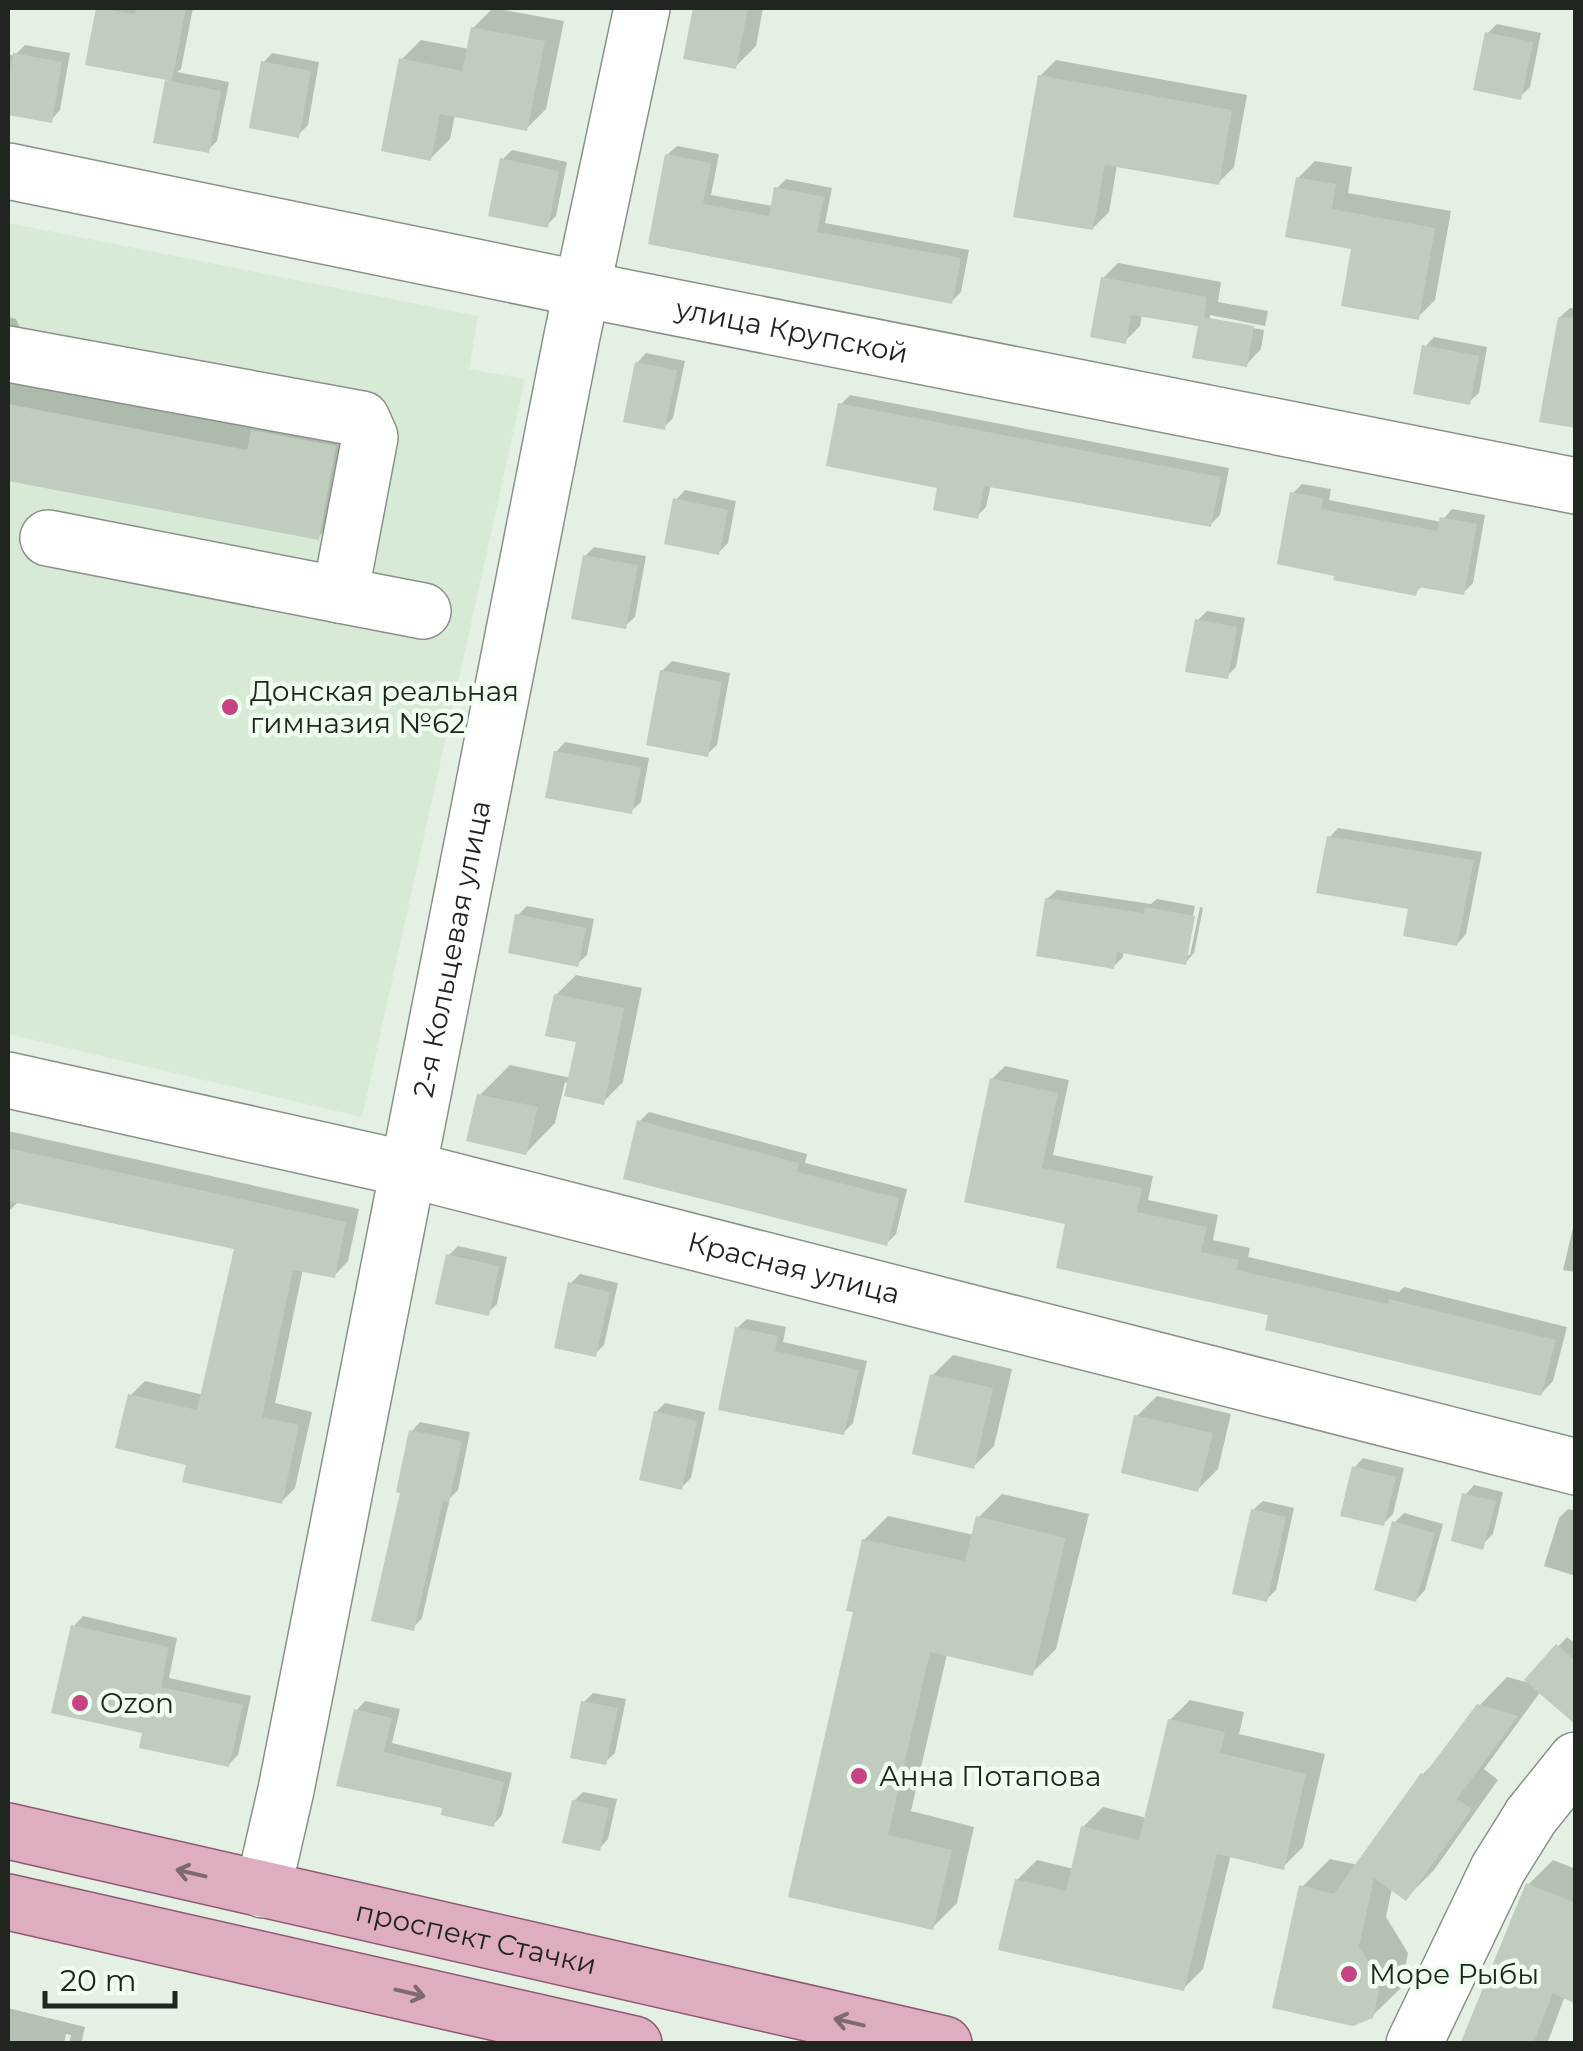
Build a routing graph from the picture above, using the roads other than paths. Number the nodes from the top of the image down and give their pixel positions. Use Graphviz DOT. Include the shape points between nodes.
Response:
graph roads {
  1 [pos="642,8"];
  2 [pos="8,171"];
  3 [pos="582,289"];
  4 [pos="8,354"];
  5 [pos="1576,486"];
  6 [pos="48,538"];
  7 [pos="340,595"];
  8 [pos="422,611"];
  9 [pos="8,1080"];
  10 [pos="407,1169"];
  11 [pos="1576,1467"];
  12 [pos="1576,1760"];
  13 [pos="8,1831"];
  14 [pos="263,1890"];
  15 [pos="8,1902"];
  16 [pos="634,2044"];
  17 [pos="944,2044"];
  18 [pos="1414,2044"];
  1 -- 3 [label="street, 2-я Кольцевая улица"];
  2 -- 3 [label="street, улица Крупской"];
  3 -- 5 [label="street, улица Крупской"];
  3 -- 10 [label="street, 2-я Кольцевая улица"];
  4 -- 7 [label="street" via="362,419 370,437"];
  6 -- 7 [label="street"];
  7 -- 8 [label="street"];
  9 -- 10 [label="street, Красная улица"];
  10 -- 11 [label="street, Красная улица"];
  10 -- 14 [label="street, 2-я Кольцевая улица"];
  12 -- 18 [label="street" via="1498,1869"];
  14 -- 13 [label="main road, проспект Стачки, one-way"];
  17 -- 14 [label="main road, проспект Стачки, one-way"];
  15 -- 16 [label="main road, one-way"];
}
